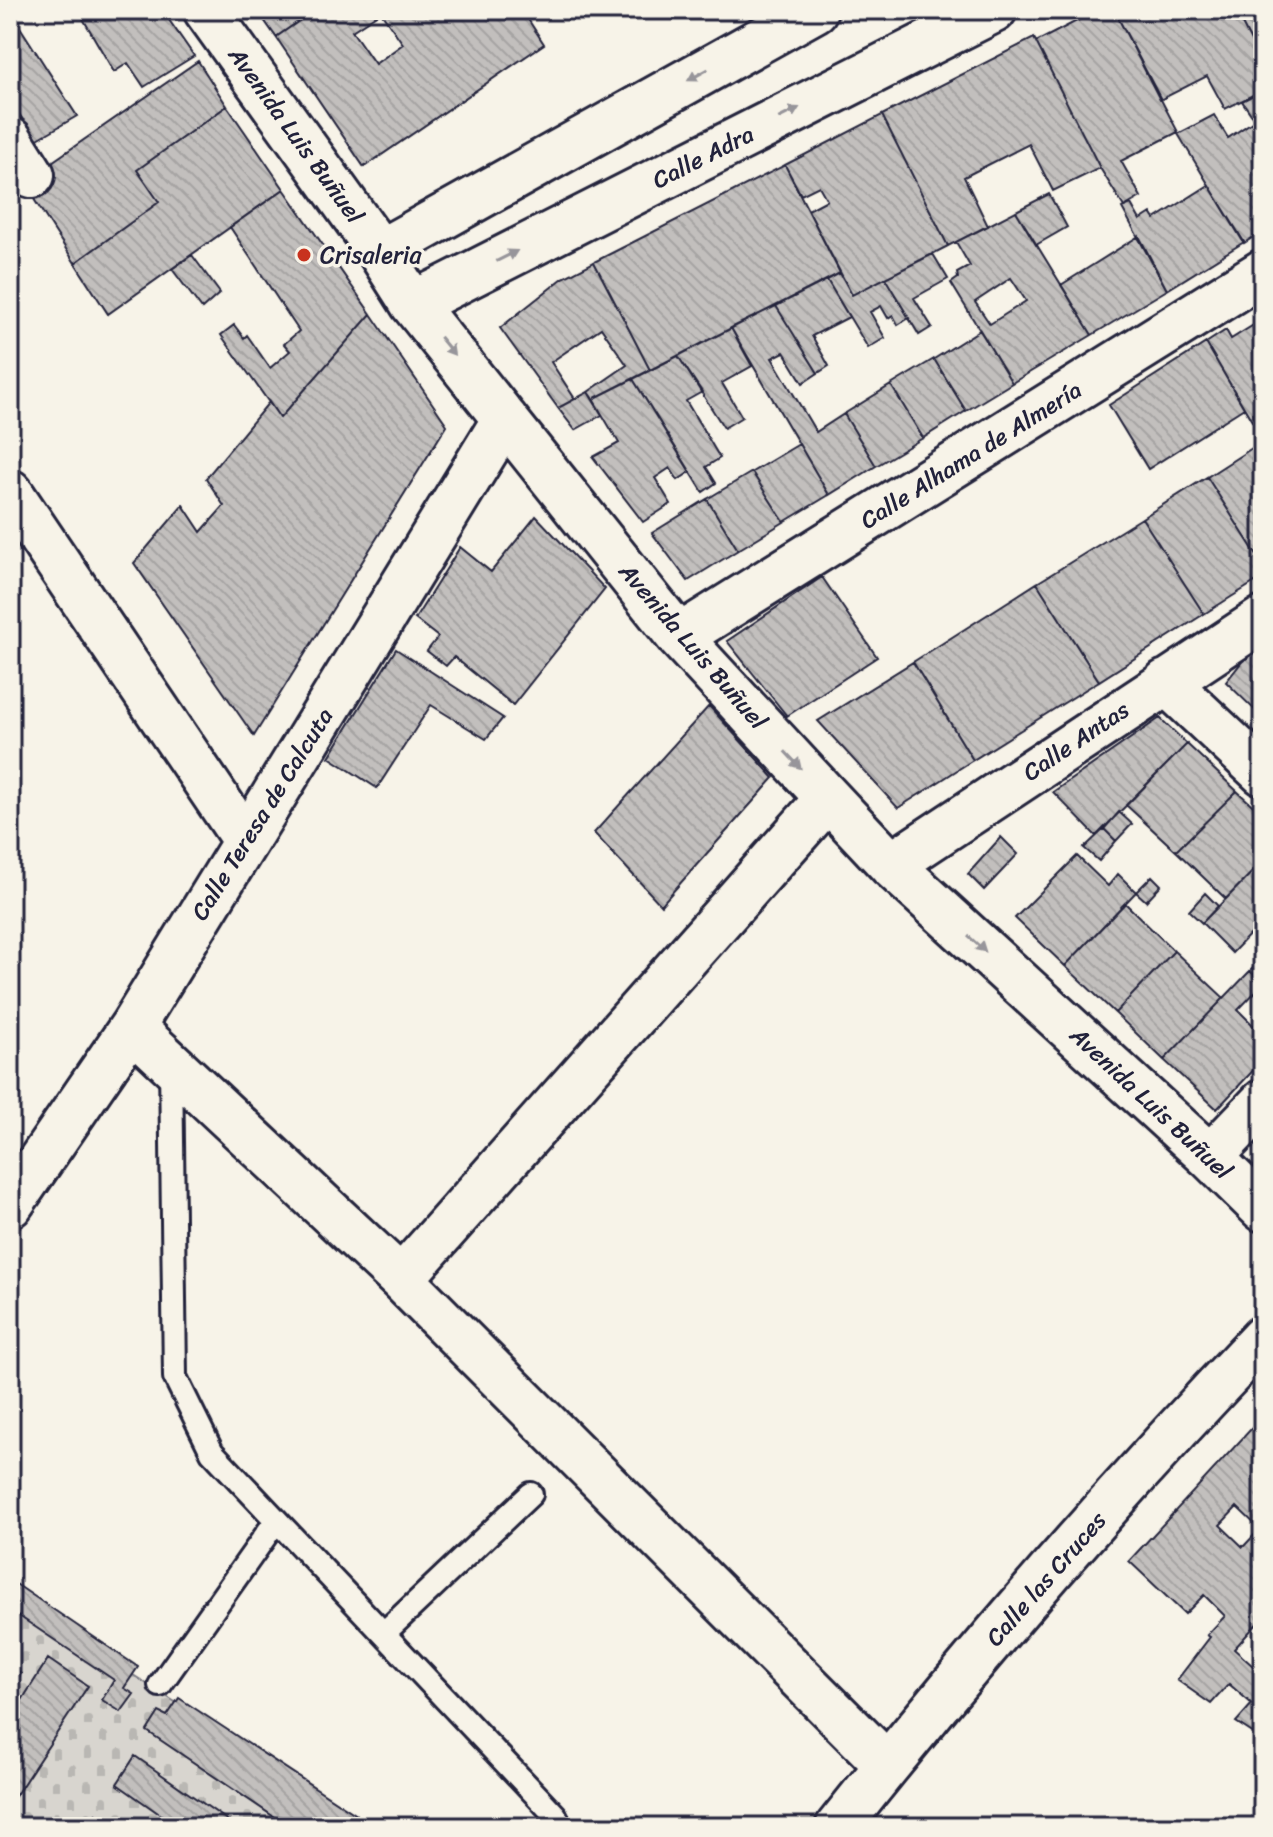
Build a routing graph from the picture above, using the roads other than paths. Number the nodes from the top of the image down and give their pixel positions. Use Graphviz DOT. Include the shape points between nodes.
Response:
graph roads {
  1 [pos="206,10"];
  2 [pos="815,10"];
  3 [pos="994,10"];
  4 [pos="380,252"];
  5 [pos="1263,272"];
  6 [pos="413,304"];
  7 [pos="505,419"];
  8 [pos="10,492"];
  9 [pos="1263,619"];
  10 [pos="679,637"];
  11 [pos="1166,682"];
  12 [pos="1263,773"];
  13 [pos="828,798"];
  14 [pos="245,840"];
  15 [pos="891,865"];
  16 [pos="132,1027"];
  17 [pos="171,1062"];
  18 [pos="1263,1102"];
  19 [pos="1210,1157"];
  20 [pos="10,1205"];
  21 [pos="1263,1209"];
  22 [pos="401,1279"];
  23 [pos="1263,1338"];
  24 [pos="531,1494"];
  25 [pos="276,1521"];
  26 [pos="384,1633"];
  27 [pos="160,1685"];
  28 [pos="887,1765"];
  29 [pos="561,1827"];
  30 [pos="838,1827"];
  1 -- 4 [label="street, Avenida Luis Buñuel"];
  2 -- 4 [label="street, one-way"];
  6 -- 3 [label="street, Calle Adra, one-way"];
  4 -- 6 [label="street, Avenida Luis Buñuel"];
  5 -- 10 [label="street, Calle Alhama de Almería"];
  6 -- 7 [label="street, Avenida Luis Buñuel, one-way"];
  7 -- 10 [label="street, Avenida Luis Buñuel"];
  7 -- 14 [label="street, Calle Teresa de Calcuta"];
  8 -- 14 [label="street"];
  9 -- 11 [label="street, Calle Antas"];
  10 -- 13 [label="street, Avenida Luis Buñuel, one-way"];
  11 -- 12 [label="street"];
  11 -- 15 [label="street, Calle Antas"];
  13 -- 15 [label="street, Avenida Luis Buñuel"];
  13 -- 22 [label="street"];
  14 -- 16 [label="street, Calle Teresa de Calcuta"];
  15 -- 19 [label="street, Avenida Luis Buñuel, one-way"];
  16 -- 17 [label="street"];
  16 -- 20 [label="street, Calle Teresa de Calcuta"];
  17 -- 22 [label="street"];
  17 -- 25 [label="lane" via="175,1377 212,1452"];
  18 -- 19 [label="street"];
  19 -- 21 [label="street, Avenida Luis Buñuel"];
  22 -- 28 [label="street"];
  23 -- 28 [label="street, Calle las Cruces" via="1170,1435"];
  24 -- 26 [label="lane"];
  25 -- 26 [label="lane"];
  25 -- 27 [label="lane"];
  26 -- 29 [label="lane"];
  28 -- 30 [label="street, Calle las Cruces"];
}
